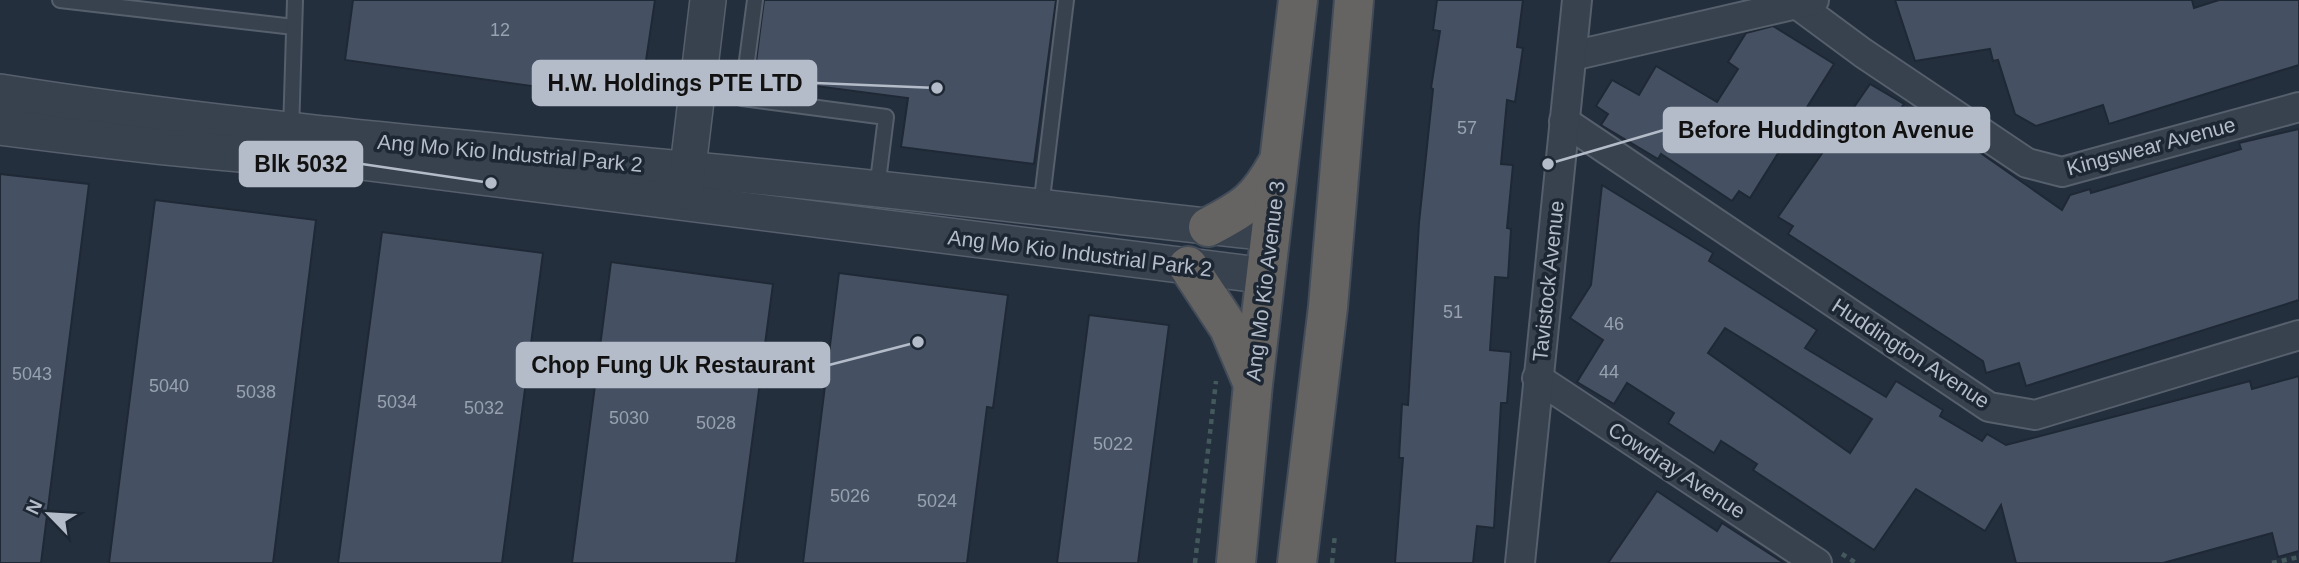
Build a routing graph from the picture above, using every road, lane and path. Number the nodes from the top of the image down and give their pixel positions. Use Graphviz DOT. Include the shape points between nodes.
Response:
graph roads {
  1 [pos="60,0"];
  2 [pos="295,0"];
  3 [pos="708,0"];
  4 [pos="755,0"];
  5 [pos="1066,0"];
  6 [pos="1298,0"];
  7 [pos="1354,0"];
  8 [pos="1577,0"];
  9 [pos="1806,2"];
  10 [pos="294,27"];
  11 [pos="1572,56"];
  12 [pos="0,92"];
  13 [pos="2299,107"];
  14 [pos="1564,121"];
  15 [pos="0,127"];
  16 [pos="135,129"];
  17 [pos="290,144"];
  18 [pos="1278,161"];
  19 [pos="686,186"];
  20 [pos="876,191"];
  21 [pos="1041,210"];
  22 [pos="1208,227"];
  23 [pos="1270,233"];
  24 [pos="1188,266"];
  25 [pos="1267,276"];
  26 [pos="2299,335"];
  27 [pos="1538,378"];
  28 [pos="1235,380"];
  29 [pos="2299,557"];
  30 [pos="1195,563"];
  31 [pos="1236,563"];
  32 [pos="1297,563"];
  33 [pos="1520,563"];
  34 [pos="1817,563"];
  35 [pos="2272,563"];
  1 -- 10 [label="lane"];
  2 -- 10 [label="lane"];
  3 -- 19 [label="street"];
  4 -- 20 [label="lane" via="742,98 886,117"];
  5 -- 21 [label="lane"];
  6 -- 18 [label="highway, Ang Mo Kio Avenue 3"];
  7 -- 32 [label="highway" via="1328,307"];
  8 -- 11 [label="street, Tavistock Avenue"];
  9 -- 11 [label="street"];
  9 -- 13 [label="street, Kingswear Avenue" via="1863,53 2028,163 2062,172"];
  10 -- 17 [label="lane"];
  11 -- 14 [label="street, Tavistock Avenue"];
  12 -- 16 [label="street, Ang Mo Kio Industrial Park 2"];
  14 -- 26 [label="street, Huddington Avenue" via="1989,407 2035,415"];
  14 -- 27 [label="street, Tavistock Avenue"];
  15 -- 16 [label="street, Ang Mo Kio Industrial Park 2"];
  16 -- 17 [label="street, Ang Mo Kio Industrial Park 2"];
  17 -- 19 [label="street, Ang Mo Kio Industrial Park 2"];
  18 -- 22 [label="highway" via="1261,193"];
  18 -- 23 [label="highway, Ang Mo Kio Avenue 3"];
  19 -- 20 [label="street, Ang Mo Kio Industrial Park 2"];
  19 -- 24 [label="street, Ang Mo Kio Industrial Park 2"];
  20 -- 21 [label="street, Ang Mo Kio Industrial Park 2"];
  21 -- 22 [label="street, Ang Mo Kio Industrial Park 2"];
  22 -- 23 [label="street, Ang Mo Kio Industrial Park 2"];
  23 -- 25 [label="highway, Ang Mo Kio Avenue 3"];
  24 -- 25 [label="street, Ang Mo Kio Industrial Park 2"];
  24 -- 28 [label="highway" via="1229,328"];
  25 -- 28 [label="highway, Ang Mo Kio Avenue 3"];
  27 -- 33 [label="street, Tavistock Avenue"];
  27 -- 34 [label="street, Cowdray Avenue"];
  28 -- 30 [label="path"];
  28 -- 31 [label="highway, Ang Mo Kio Avenue 3"];
  29 -- 35 [label="path"];
}
